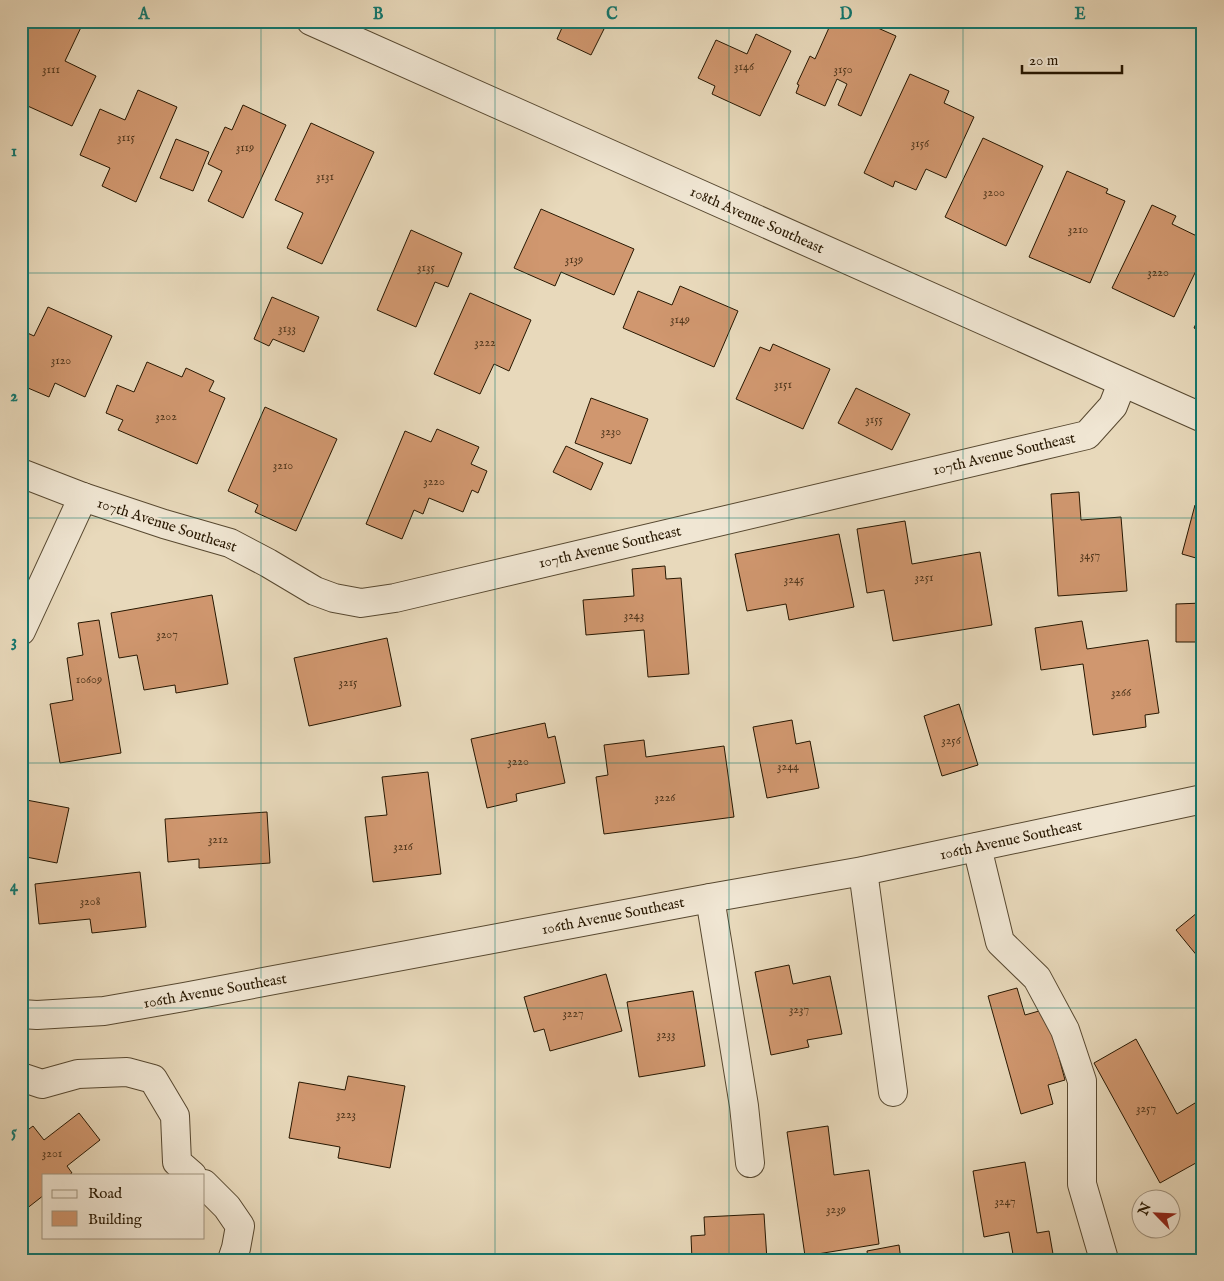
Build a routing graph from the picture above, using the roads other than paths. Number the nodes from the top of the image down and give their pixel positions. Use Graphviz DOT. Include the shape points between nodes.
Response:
graph roads {
  1 [pos="311,21"];
  2 [pos="1122,383"];
  3 [pos="1203,418"];
  4 [pos="21,473"];
  5 [pos="83,498"];
  6 [pos="21,631"];
  7 [pos="1203,799"];
  8 [pos="977,847"];
  9 [pos="863,870"];
  10 [pos="710,898"];
  11 [pos="21,1014"];
  12 [pos="21,1077"];
  13 [pos="893,1092"];
  14 [pos="750,1163"];
  15 [pos="191,1174"];
  16 [pos="205,1185"];
  17 [pos="1103,1256"];
  18 [pos="232,1260"];
  1 -- 2 [label="street, 108th Avenue Southeast"];
  2 -- 3 [label="street, 108th Avenue Southeast"];
  2 -- 5 [label="street, 107th Avenue Southeast" via="1113,406 1087,434 394,598 361,603 315,591 230,543"];
  4 -- 5 [label="street, 107th Avenue Southeast"];
  5 -- 6 [label="street"];
  7 -- 8 [label="street, 106th Avenue Southeast"];
  8 -- 9 [label="street, 106th Avenue Southeast"];
  8 -- 17 [label="street" via="1000,942 1037,978 1065,1030 1082,1081 1082,1184"];
  9 -- 10 [label="street, 106th Avenue Southeast"];
  9 -- 13 [label="street"];
  10 -- 11 [label="street, 106th Avenue Southeast" via="171,1000 104,1011 37,1016"];
  10 -- 14 [label="street" via="744,1106"];
  12 -- 15 [label="street" via="42,1084 78,1074 127,1072 153,1079 174,1116 177,1162"];
  16 -- 18 [label="street" via="240,1226"];
}
